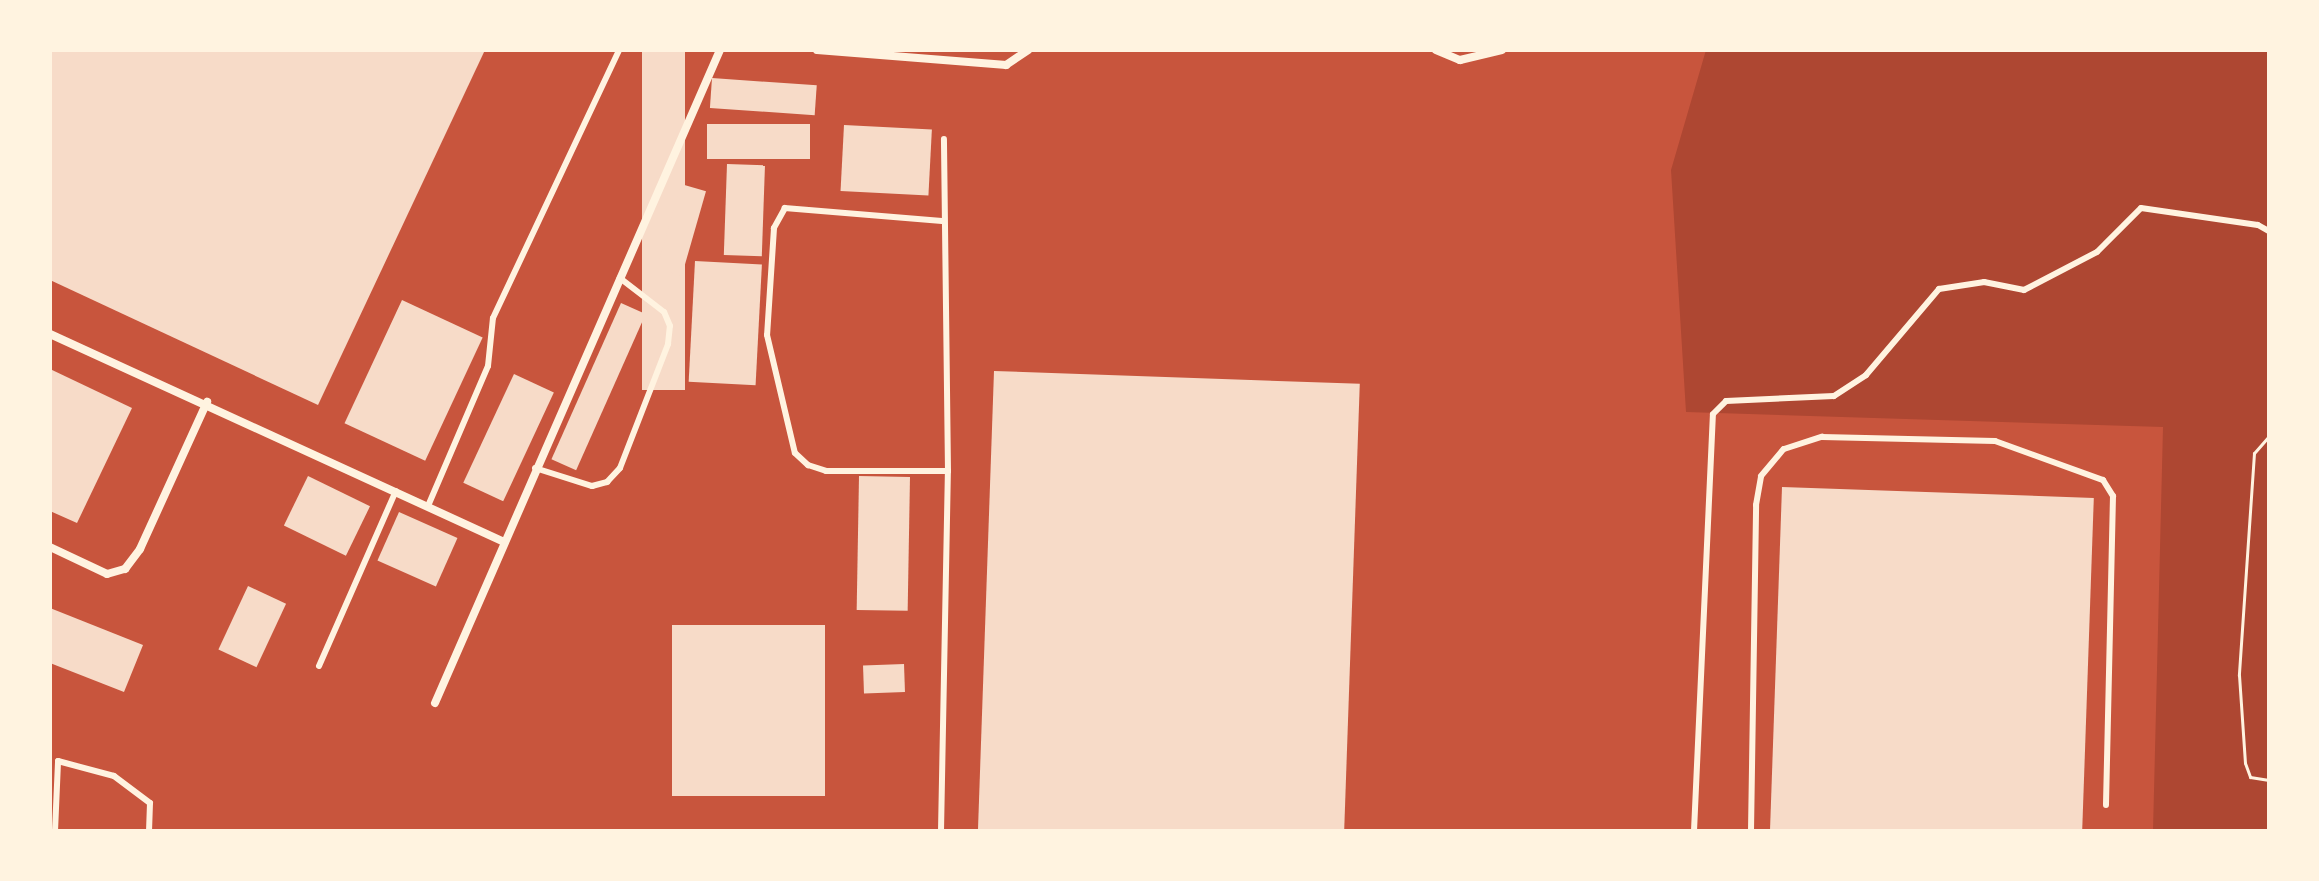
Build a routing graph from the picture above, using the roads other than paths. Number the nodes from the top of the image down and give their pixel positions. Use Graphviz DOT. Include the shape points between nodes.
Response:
graph roads {
  1 [pos="619,50"];
  2 [pos="720,50"];
  3 [pos="817,50"];
  4 [pos="1028,50"];
  5 [pos="1436,50"];
  6 [pos="1502,50"];
  7 [pos="908,54"];
  8 [pos="944,139"];
  9 [pos="942,221"];
  10 [pos="2269,231"];
  11 [pos="619,278"];
  12 [pos="50,334"];
  13 [pos="207,402"];
  14 [pos="535,468"];
  15 [pos="948,471"];
  16 [pos="396,491"];
  17 [pos="428,506"];
  18 [pos="503,541"];
  19 [pos="50,547"];
  20 [pos="319,666"];
  21 [pos="435,703"];
  22 [pos="2106,805"];
  23 [pos="55,831"];
  24 [pos="149,831"];
  25 [pos="941,831"];
  26 [pos="1694,831"];
  27 [pos="1751,831"];
  1 -- 17 [label="lane" via="493,318 488,366"];
  2 -- 11 [label="street"];
  3 -- 7 [label="street"];
  4 -- 7 [label="street" via="1006,65"];
  5 -- 6 [label="street" via="1460,60"];
  8 -- 9 [label="lane"];
  9 -- 15 [label="lane"];
  9 -- 15 [label="lane" via="785,208 774,228 767,335 795,453 808,465 826,471"];
  10 -- 26 [label="lane" via="2141,208 2097,252 2024,290 1984,282 1939,289 1866,375 1834,396 1726,401 1713,414"];
  11 -- 14 [label="street"];
  11 -- 14 [label="lane" via="664,312 670,326 668,344 620,468 607,482 592,486"];
  12 -- 13 [label="street"];
  13 -- 16 [label="street"];
  13 -- 19 [label="street" via="140,549 125,569 107,574"];
  14 -- 18 [label="street"];
  15 -- 25 [label="lane"];
  16 -- 17 [label="street"];
  16 -- 20 [label="lane"];
  17 -- 18 [label="street"];
  18 -- 21 [label="street"];
  22 -- 27 [label="lane" via="2113,496 2103,480 1995,441 1822,437 1784,449 1761,476 1756,505"];
  23 -- 24 [label="lane" via="58,761 114,776 150,803"];
}
